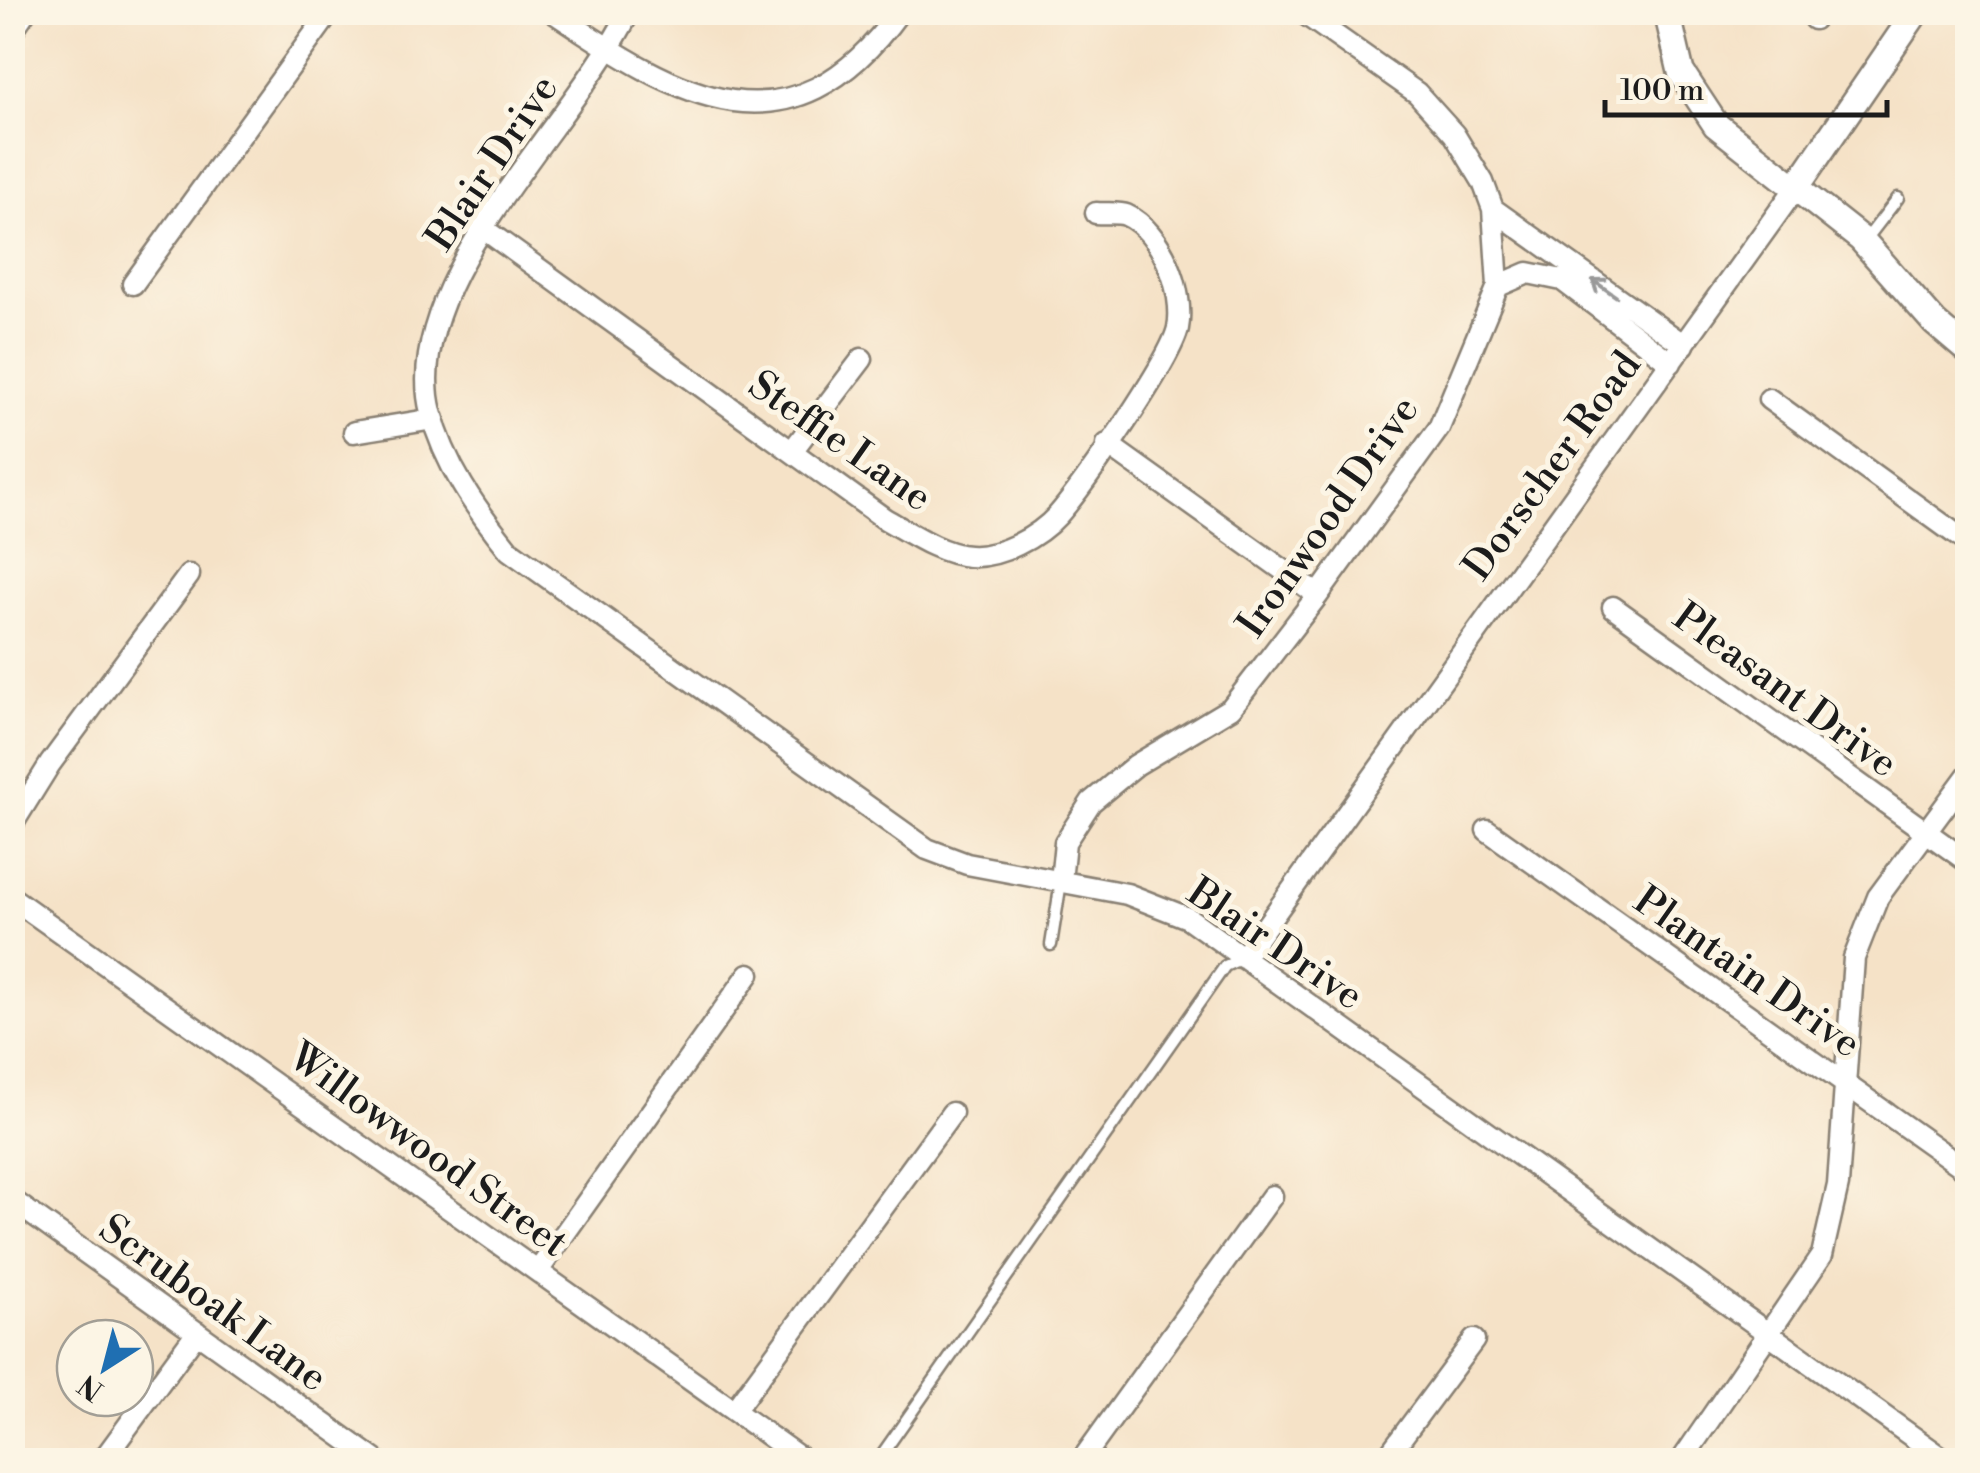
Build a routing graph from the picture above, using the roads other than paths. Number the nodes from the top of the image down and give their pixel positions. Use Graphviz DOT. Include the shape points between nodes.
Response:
graph roads {
  1 [pos="25,12"];
  2 [pos="330,12"];
  3 [pos="554,12"];
  4 [pos="630,12"];
  5 [pos="899,12"];
  6 [pos="1302,12"];
  7 [pos="1667,12"];
  8 [pos="1916,12"];
  9 [pos="12,31"];
  10 [pos="610,51"];
  11 [pos="1795,189"];
  12 [pos="1898,198"];
  13 [pos="1493,209"];
  14 [pos="1096,213"];
  15 [pos="481,227"];
  16 [pos="1865,242"];
  17 [pos="133,284"];
  18 [pos="1498,286"];
  19 [pos="1684,344"];
  20 [pos="1967,351"];
  21 [pos="862,359"];
  22 [pos="1671,363"];
  23 [pos="1770,399"];
  24 [pos="434,419"];
  25 [pos="354,432"];
  26 [pos="1108,444"];
  27 [pos="792,451"];
  28 [pos="1968,543"];
  29 [pos="189,575"];
  30 [pos="1318,595"];
  31 [pos="1613,608"];
  32 [pos="1968,776"];
  33 [pos="12,825"];
  34 [pos="1487,830"];
  35 [pos="1926,832"];
  36 [pos="1968,862"];
  37 [pos="1061,881"];
  38 [pos="12,898"];
  39 [pos="1051,945"];
  40 [pos="1243,958"];
  41 [pos="749,974"];
  42 [pos="1844,1080"];
  43 [pos="952,1113"];
  44 [pos="1968,1171"];
  45 [pos="1272,1196"];
  46 [pos="12,1200"];
  47 [pos="538,1271"];
  48 [pos="196,1332"];
  49 [pos="1769,1336"];
  50 [pos="1474,1340"];
  51 [pos="734,1411"];
  52 [pos="104,1460"];
  53 [pos="375,1460"];
  54 [pos="802,1460"];
  55 [pos="878,1460"];
  56 [pos="1082,1460"];
  57 [pos="1384,1460"];
  58 [pos="1682,1460"];
  59 [pos="1945,1460"];
  1 -- 9 [label="street"];
  2 -- 17 [label="street"];
  3 -- 10 [label="street"];
  4 -- 10 [label="street, Blair Drive"];
  5 -- 10 [label="street" via="853,68 800,96 738,106 670,86"];
  6 -- 13 [label="street, Ironwood Drive" via="1416,93 1454,134"];
  7 -- 11 [label="street" via="1680,72 1694,97 1740,147"];
  8 -- 11 [label="street, Dorscher Road"];
  10 -- 15 [label="street, Blair Drive"];
  11 -- 16 [label="street"];
  11 -- 19 [label="street, Dorscher Road"];
  12 -- 16 [label="lane"];
  13 -- 18 [label="street, Ironwood Drive"];
  19 -- 13 [label="street, one-way"];
  14 -- 26 [label="street, Steffie Lane" via="1126,215 1159,245 1175,284 1178,326 1166,358"];
  15 -- 24 [label="street, Blair Drive" via="450,289 431,351"];
  15 -- 27 [label="street, Steffie Lane"];
  16 -- 20 [label="street" via="1902,289"];
  18 -- 22 [label="street" via="1528,273 1562,280"];
  18 -- 30 [label="street, Ironwood Drive" via="1439,428"];
  19 -- 22 [label="street, Dorscher Road"];
  21 -- 27 [label="street"];
  22 -- 40 [label="street, Dorscher Road"];
  23 -- 28 [label="street"];
  24 -- 25 [label="street"];
  24 -- 37 [label="street, Blair Drive" via="470,502 509,550 926,850"];
  26 -- 27 [label="street, Steffie Lane" via="1056,517 1013,548 970,556 885,519"];
  26 -- 30 [label="street"];
  29 -- 33 [label="street"];
  30 -- 37 [label="street, Ironwood Drive" via="1232,708 1136,765 1092,802 1066,842"];
  31 -- 35 [label="street, Pleasant Drive"];
  32 -- 35 [label="street"];
  34 -- 42 [label="street, Plantain Drive"];
  35 -- 36 [label="street, Pleasant Drive"];
  35 -- 42 [label="street" via="1878,897 1854,958"];
  37 -- 39 [label="lane"];
  37 -- 40 [label="street, Blair Drive" via="1127,894 1188,918"];
  38 -- 47 [label="street, Willowwood Street"];
  40 -- 49 [label="street, Blair Drive"];
  40 -- 55 [label="lane" via="1225,966"];
  41 -- 47 [label="street"];
  42 -- 44 [label="street, Plantain Drive"];
  42 -- 49 [label="street" via="1838,1185 1822,1255"];
  43 -- 51 [label="street"];
  45 -- 56 [label="street"];
  46 -- 48 [label="street, Scruboak Lane"];
  47 -- 51 [label="street, Willowwood Street"];
  48 -- 52 [label="street"];
  48 -- 53 [label="street, Scruboak Lane"];
  49 -- 58 [label="street"];
  49 -- 59 [label="street, Blair Drive"];
  50 -- 57 [label="street"];
  51 -- 54 [label="street, Willowwood Street"];
}
